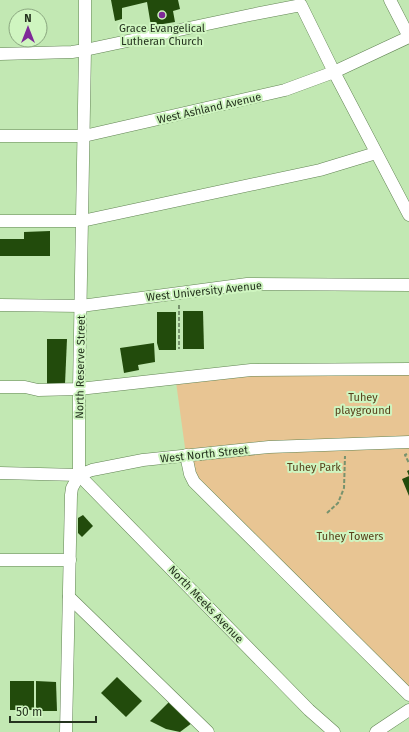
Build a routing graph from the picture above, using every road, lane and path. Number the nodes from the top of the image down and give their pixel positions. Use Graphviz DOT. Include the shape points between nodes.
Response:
graph roads {
  1 [pos="85,0"];
  2 [pos="390,0"];
  3 [pos="409,37"];
  4 [pos="85,50"];
  5 [pos="0,54"];
  6 [pos="334,72"];
  7 [pos="0,136"];
  8 [pos="84,136"];
  9 [pos="376,153"];
  10 [pos="409,215"];
  11 [pos="0,221"];
  12 [pos="82,221"];
  13 [pos="409,285"];
  14 [pos="179,303"];
  15 [pos="0,305"];
  16 [pos="81,306"];
  17 [pos="180,349"];
  18 [pos="409,369"];
  19 [pos="0,387"];
  20 [pos="79,389"];
  21 [pos="409,442"];
  22 [pos="344,445"];
  23 [pos="409,454"];
  24 [pos="186,455"];
  25 [pos="409,463"];
  26 [pos="0,473"];
  27 [pos="79,475"];
  28 [pos="327,513"];
  29 [pos="0,560"];
  30 [pos="70,560"];
  31 [pos="69,597"];
  32 [pos="409,695"];
  33 [pos="409,710"];
  34 [pos="66,732"];
  35 [pos="208,732"];
  36 [pos="334,732"];
  37 [pos="376,732"];
  1 -- 4 [label="street, North Reserve Street"];
  2 -- 3 [label="street"];
  3 -- 6 [label="street, West Ashland Avenue"];
  4 -- 5 [label="street"];
  4 -- 6 [label="street" via="301,5"];
  4 -- 8 [label="street, North Reserve Street"];
  6 -- 8 [label="street, West Ashland Avenue" via="285,90"];
  6 -- 9 [label="street"];
  7 -- 8 [label="street, West Ashland Avenue"];
  8 -- 12 [label="street, North Reserve Street"];
  9 -- 10 [label="street"];
  9 -- 12 [label="street" via="320,170"];
  11 -- 12 [label="street"];
  12 -- 16 [label="street, North Reserve Street"];
  13 -- 16 [label="street, West University Avenue" via="247,284"];
  14 -- 17 [label="path"];
  15 -- 16 [label="street, West University Avenue"];
  16 -- 20 [label="street, North Reserve Street"];
  18 -- 20 [label="street" via="251,370"];
  19 -- 20 [label="street" via="38,390"];
  20 -- 27 [label="street, North Reserve Street"];
  21 -- 22 [label="street, West North Street"];
  22 -- 24 [label="street, West North Street" via="268,447"];
  22 -- 28 [label="path" via="344,488 338,503"];
  23 -- 25 [label="path" via="405,455"];
  24 -- 27 [label="street, West North Street" via="143,460"];
  24 -- 32 [label="street" via="194,482"];
  26 -- 27 [label="street, West North Street"];
  27 -- 30 [label="street, North Reserve Street" via="72,488"];
  27 -- 36 [label="street, North Meeks Avenue" via="309,710"];
  29 -- 30 [label="street"];
  30 -- 31 [label="street, North Reserve Street"];
  31 -- 34 [label="street, North Reserve Street"];
  31 -- 35 [label="street"];
  33 -- 37 [label="street"];
}
